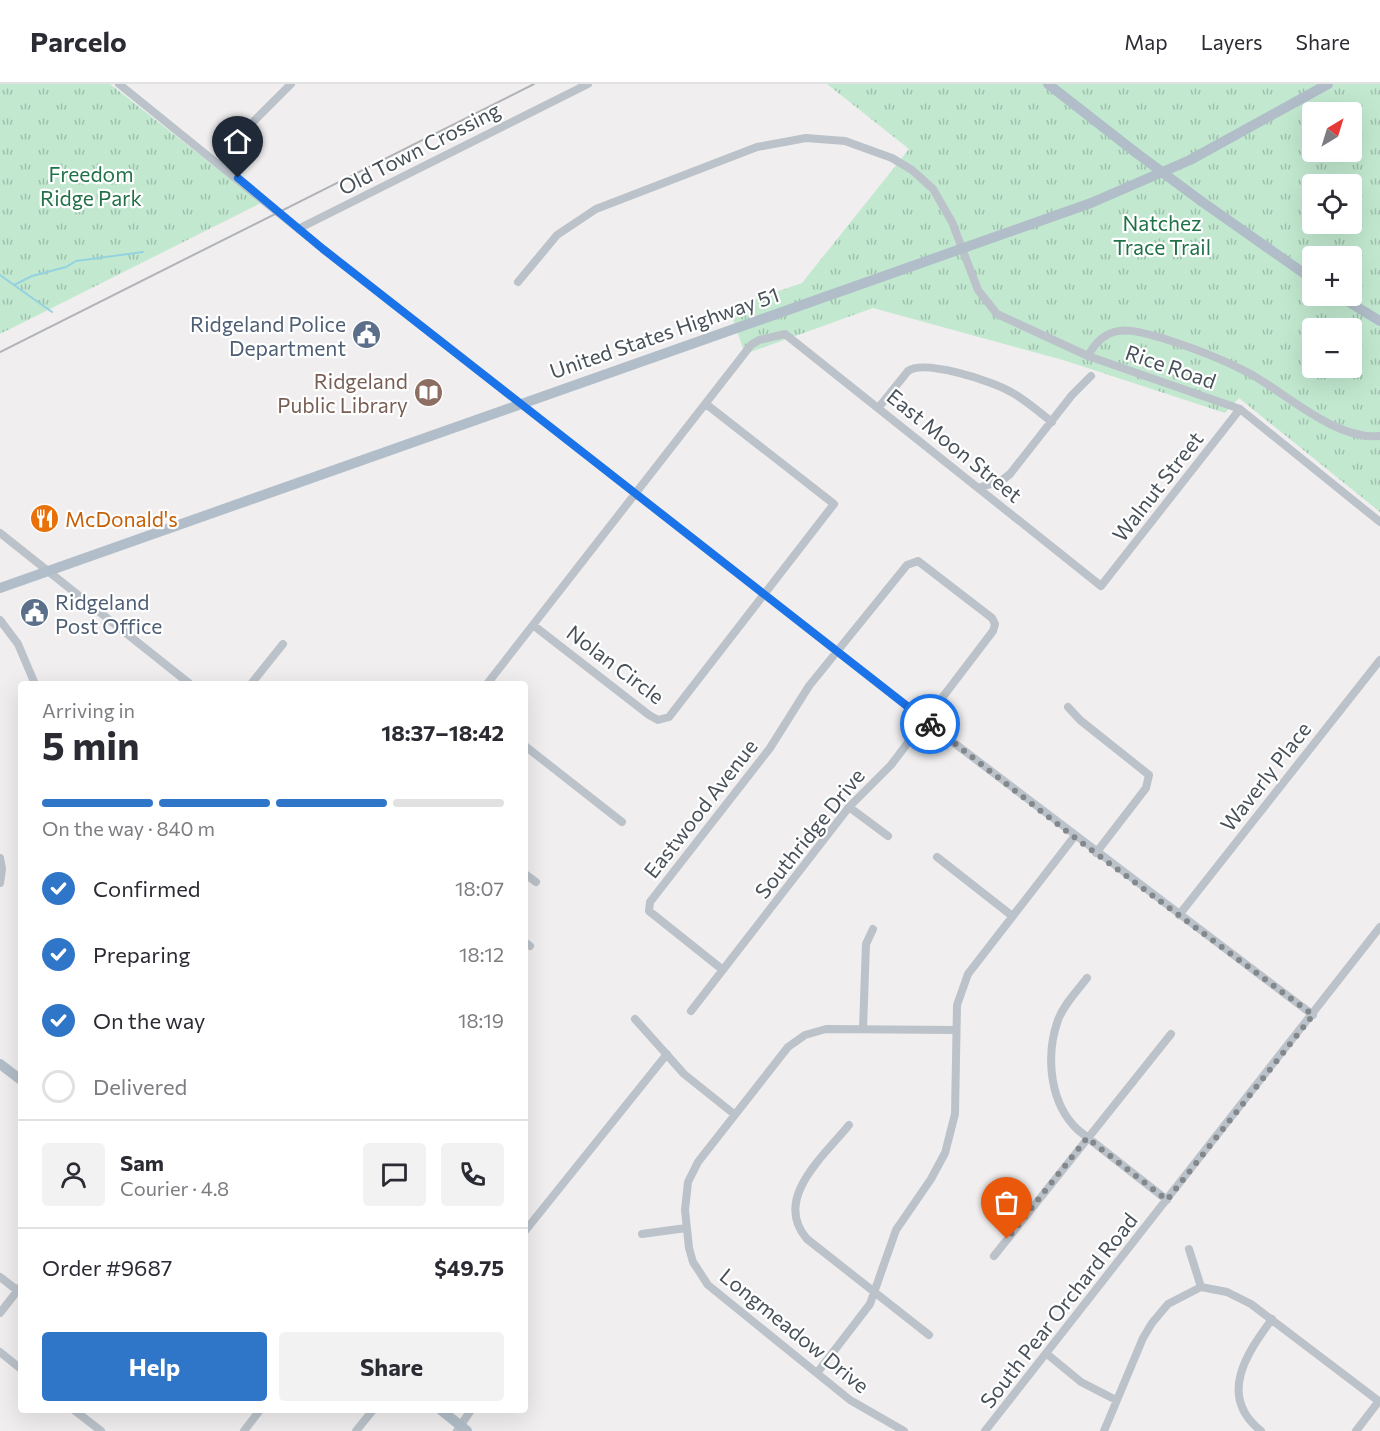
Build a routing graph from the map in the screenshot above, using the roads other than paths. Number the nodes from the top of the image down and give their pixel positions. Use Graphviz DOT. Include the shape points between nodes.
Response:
graph roads {
  1 [pos="119,84"];
  2 [pos="291,84"];
  3 [pos="588,84"];
  4 [pos="1048,84"];
  5 [pos="1328,84"];
  6 [pos="221,164"];
  7 [pos="298,229"];
  8 [pos="960,248"];
  9 [pos="1302,272"];
  10 [pos="518,282"];
  11 [pos="1355,306"];
  12 [pos="1380,321"];
  13 [pos="1088,356"];
  14 [pos="1091,376"];
  15 [pos="520,403"];
  16 [pos="706,404"];
  17 [pos="879,407"];
  18 [pos="1240,409"];
  19 [pos="1052,422"];
  20 [pos="1380,436"];
  21 [pos="981,487"];
  22 [pos="636,494"];
  23 [pos="1380,522"];
  24 [pos="0,533"];
  25 [pos="48,571"];
  26 [pos="1101,586"];
  27 [pos="0,588"];
  28 [pos="764,594"];
  29 [pos="0,620"];
  30 [pos="534,625"];
  31 [pos="283,644"];
  32 [pos="838,652"];
  33 [pos="1380,660"];
  34 [pos="34,681"];
  35 [pos="186,681"];
  36 [pos="253,681"];
  37 [pos="489,681"];
  38 [pos="1068,707"];
  39 [pos="925,720"];
  40 [pos="528,748"];
  41 [pos="849,807"];
  42 [pos="622,822"];
  43 [pos="888,836"];
  44 [pos="1074,837"];
  45 [pos="1096,853"];
  46 [pos="937,857"];
  47 [pos="0,858"];
  48 [pos="528,876"];
  49 [pos="536,882"];
  50 [pos="0,883"];
  51 [pos="1011,915"];
  52 [pos="1179,915"];
  53 [pos="1380,927"];
  54 [pos="873,928"];
  55 [pos="723,970"];
  56 [pos="1088,978"];
  57 [pos="691,1011"];
  58 [pos="1313,1015"];
  59 [pos="634,1019"];
  60 [pos="863,1029"];
  61 [pos="956,1030"];
  62 [pos="1171,1035"];
  63 [pos="667,1054"];
  64 [pos="0,1064"];
  65 [pos="18,1078"];
  66 [pos="734,1114"];
  67 [pos="849,1125"];
  68 [pos="1087,1138"];
  69 [pos="1167,1200"];
  70 [pos="528,1227"];
  71 [pos="686,1228"];
  72 [pos="642,1234"];
  73 [pos="1189,1249"];
  74 [pos="994,1256"];
  75 [pos="0,1277"];
  76 [pos="18,1287"];
  77 [pos="1202,1287"];
  78 [pos="18,1289"];
  79 [pos="875,1293"];
  80 [pos="0,1313"];
  81 [pos="1272,1319"];
  82 [pos="929,1335"];
  83 [pos="0,1352"];
  84 [pos="1047,1354"];
  85 [pos="18,1367"];
  86 [pos="817,1373"];
  87 [pos="1116,1400"];
  88 [pos="1379,1402"];
  89 [pos="78,1413"];
  90 [pos="258,1413"];
  91 [pos="371,1413"];
  92 [pos="444,1413"];
  93 [pos="470,1413"];
  94 [pos="462,1429"];
  95 [pos="101,1431"];
  96 [pos="244,1431"];
  97 [pos="357,1431"];
  98 [pos="904,1431"];
  99 [pos="985,1431"];
  100 [pos="1104,1431"];
  101 [pos="1262,1431"];
  102 [pos="1356,1431"];
  1 -- 6 [label="street"];
  2 -- 6 [label="street"];
  3 -- 7 [label="street, Old Town Crossing"];
  4 -- 9 [label="main road, bridge"];
  5 -- 8 [label="main road, United States Highway 51" via="1190,160 1091,202"];
  6 -- 7 [label="street"];
  7 -- 15 [label="street"];
  8 -- 10 [label="street, Rice Road" via="952,222 933,189 912,170 858,144 806,138 758,147 596,208 557,235"];
  8 -- 13 [label="street, Rice Road" via="978,290 997,314"];
  8 -- 15 [label="main road, United States Highway 51"];
  11 -- 12 [label="main road"];
  13 -- 18 [label="street, Rice Road"];
  13 -- 20 [label="street" via="1096,340 1108,332 1131,331 1153,336 1232,364 1342,430"];
  14 -- 19 [label="street"];
  15 -- 22 [label="street"];
  15 -- 25 [label="main road, United States Highway 51"];
  16 -- 17 [label="street, East Moon Street" via="751,345 785,334"];
  16 -- 22 [label="street"];
  16 -- 28 [label="street" via="834,504"];
  17 -- 19 [label="street" via="914,366 929,366 1000,386"];
  17 -- 21 [label="street, East Moon Street"];
  18 -- 23 [label="street, Rice Road"];
  18 -- 26 [label="street, Walnut Street"];
  19 -- 21 [label="street" via="1010,474 1001,482"];
  21 -- 26 [label="street, East Moon Street"];
  22 -- 28 [label="street"];
  22 -- 30 [label="street"];
  24 -- 25 [label="street"];
  25 -- 27 [label="main road, United States Highway 51"];
  25 -- 35 [label="street"];
  28 -- 30 [label="street, Nolan Circle" via="669,717 658,720"];
  28 -- 32 [label="street"];
  29 -- 34 [label="street" via="18,644"];
  30 -- 37 [label="street"];
  31 -- 36 [label="street"];
  32 -- 39 [label="street"];
  32 -- 39 [label="street, Southridge Drive" via="914,561 992,618 993,631"];
  32 -- 55 [label="street, Eastwood Avenue" via="808,686 770,748 648,906 649,911"];
  33 -- 52 [label="street, Waverly Place"];
  38 -- 45 [label="street" via="1149,776 1146,788"];
  39 -- 41 [label="street, Southridge Drive" via="891,765"];
  39 -- 44 [label="street"];
  40 -- 42 [label="street"];
  41 -- 43 [label="street"];
  41 -- 55 [label="street, Southridge Drive"];
  44 -- 45 [label="street"];
  44 -- 51 [label="street"];
  45 -- 52 [label="street"];
  46 -- 51 [label="street"];
  47 -- 50 [label="street"];
  48 -- 49 [label="street"];
  51 -- 61 [label="street" via="968,974 957,1005"];
  52 -- 58 [label="street"];
  53 -- 58 [label="street, South Pear Orchard Road"];
  54 -- 60 [label="street" via="866,944"];
  55 -- 57 [label="street, Southridge Drive"];
  56 -- 68 [label="street" via="1063,1010 1053,1045 1053,1088 1057,1101 1068,1121"];
  58 -- 69 [label="street, South Pear Orchard Road"];
  59 -- 63 [label="street"];
  60 -- 61 [label="street, Longmeadow Drive"];
  60 -- 66 [label="street, Longmeadow Drive" via="814,1031 794,1042"];
  61 -- 79 [label="street" via="955,1114 949,1143 938,1168 896,1230"];
  62 -- 68 [label="street"];
  63 -- 66 [label="street" via="693,1083"];
  63 -- 70 [label="street"];
  64 -- 65 [label="main road"];
  66 -- 71 [label="street, Longmeadow Drive" via="692,1171 686,1194"];
  67 -- 79 [label="street" via="801,1185 794,1200 794,1216 807,1239"];
  68 -- 69 [label="street"];
  68 -- 74 [label="street"];
  69 -- 84 [label="street, South Pear Orchard Road"];
  71 -- 72 [label="street"];
  71 -- 86 [label="street, Longmeadow Drive" via="693,1262 708,1285"];
  73 -- 77 [label="street"];
  75 -- 76 [label="street"];
  77 -- 81 [label="street" via="1227,1292"];
  77 -- 87 [label="street" via="1168,1304 1152,1323"];
  78 -- 80 [label="street"];
  79 -- 82 [label="street"];
  79 -- 86 [label="street"];
  81 -- 88 [label="street"];
  81 -- 101 [label="street" via="1248,1352 1240,1373 1239,1392 1245,1410"];
  83 -- 85 [label="street"];
  84 -- 87 [label="street" via="1081,1382"];
  84 -- 99 [label="street, South Pear Orchard Road"];
  86 -- 98 [label="street, Longmeadow Drive" via="850,1400"];
  87 -- 100 [label="street"];
  88 -- 102 [label="street"];
  89 -- 95 [label="street"];
  90 -- 96 [label="street"];
  91 -- 97 [label="street"];
  92 -- 94 [label="main road"];
  93 -- 94 [label="street"];
}
